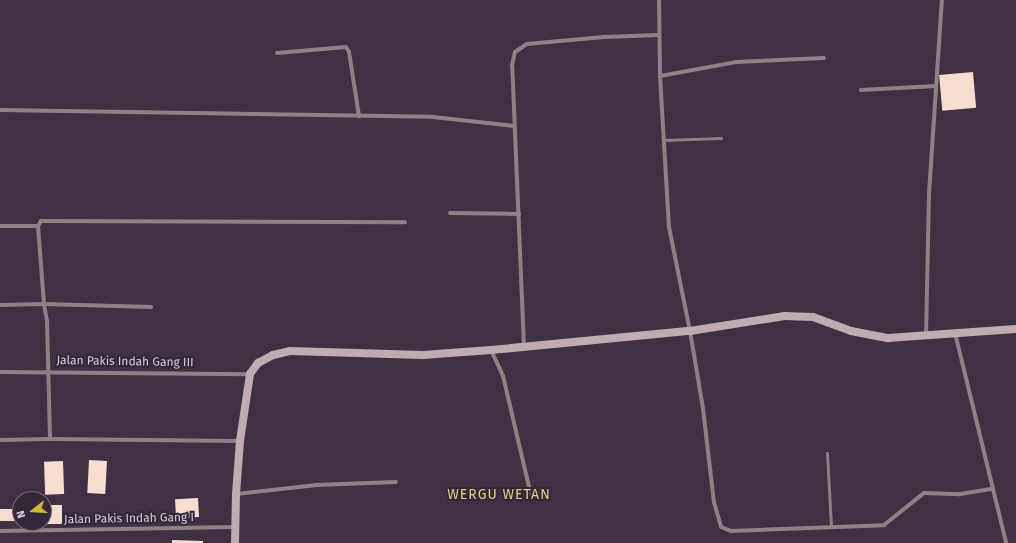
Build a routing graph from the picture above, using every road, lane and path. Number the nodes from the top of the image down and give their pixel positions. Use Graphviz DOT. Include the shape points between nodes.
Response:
graph roads {
  1 [pos="658,0"];
  2 [pos="942,0"];
  3 [pos="659,35"];
  4 [pos="277,53"];
  5 [pos="824,58"];
  6 [pos="660,76"];
  7 [pos="936,86"];
  8 [pos="861,90"];
  9 [pos="0,110"];
  10 [pos="359,116"];
  11 [pos="514,126"];
  12 [pos="721,138"];
  13 [pos="663,140"];
  14 [pos="450,213"];
  15 [pos="519,214"];
  16 [pos="405,222"];
  17 [pos="0,226"];
  18 [pos="38,226"];
  19 [pos="44,304"];
  20 [pos="0,305"];
  21 [pos="151,307"];
  22 [pos="1016,329"];
  23 [pos="690,331"];
  24 [pos="955,333"];
  25 [pos="926,337"];
  26 [pos="524,347"];
  27 [pos="491,350"];
  28 [pos="50,371"];
  29 [pos="0,372"];
  30 [pos="250,374"];
  31 [pos="50,438"];
  32 [pos="0,440"];
  33 [pos="240,441"];
  34 [pos="827,453"];
  35 [pos="396,482"];
  36 [pos="993,489"];
  37 [pos="236,494"];
  38 [pos="531,496"];
  39 [pos="235,527"];
  40 [pos="831,527"];
  41 [pos="0,531"];
  42 [pos="235,543"];
  43 [pos="1006,543"];
  1 -- 3 [label="street"];
  2 -- 7 [label="street"];
  3 -- 6 [label="street"];
  3 -- 11 [label="street" via="527,44 515,52 512,65"];
  4 -- 10 [label="street" via="346,47 349,52"];
  5 -- 6 [label="street" via="736,62"];
  6 -- 13 [label="street"];
  7 -- 8 [label="street"];
  7 -- 25 [label="street" via="929,194"];
  9 -- 10 [label="street"];
  10 -- 11 [label="street" via="433,117"];
  11 -- 15 [label="street"];
  12 -- 13 [label="lane"];
  13 -- 23 [label="street" via="669,227"];
  14 -- 15 [label="street"];
  15 -- 26 [label="street"];
  16 -- 18 [label="street" via="43,221"];
  17 -- 18 [label="street"];
  18 -- 19 [label="street"];
  19 -- 20 [label="street"];
  19 -- 21 [label="street"];
  19 -- 28 [label="street" via="48,321"];
  22 -- 24 [label="street"];
  23 -- 25 [label="street" via="785,316 812,316 851,331 888,338"];
  23 -- 26 [label="street"];
  23 -- 40 [label="street" via="703,409 714,502 721,527 731,531"];
  24 -- 25 [label="street"];
  24 -- 36 [label="street"];
  26 -- 27 [label="street"];
  27 -- 30 [label="street" via="423,355 290,351 258,363"];
  27 -- 38 [label="street" via="504,376"];
  28 -- 29 [label="street, Jalan Pakis Indah Gang III"];
  28 -- 30 [label="street, Jalan Pakis Indah Gang III"];
  28 -- 31 [label="street"];
  30 -- 33 [label="street"];
  31 -- 32 [label="street"];
  31 -- 33 [label="street"];
  33 -- 37 [label="street"];
  34 -- 40 [label="lane"];
  35 -- 37 [label="street" via="316,485"];
  36 -- 40 [label="street" via="960,494 924,493 889,524"];
  36 -- 43 [label="street"];
  37 -- 39 [label="street"];
  39 -- 41 [label="street, Jalan Pakis Indah Gang I"];
  39 -- 42 [label="street"];
}
